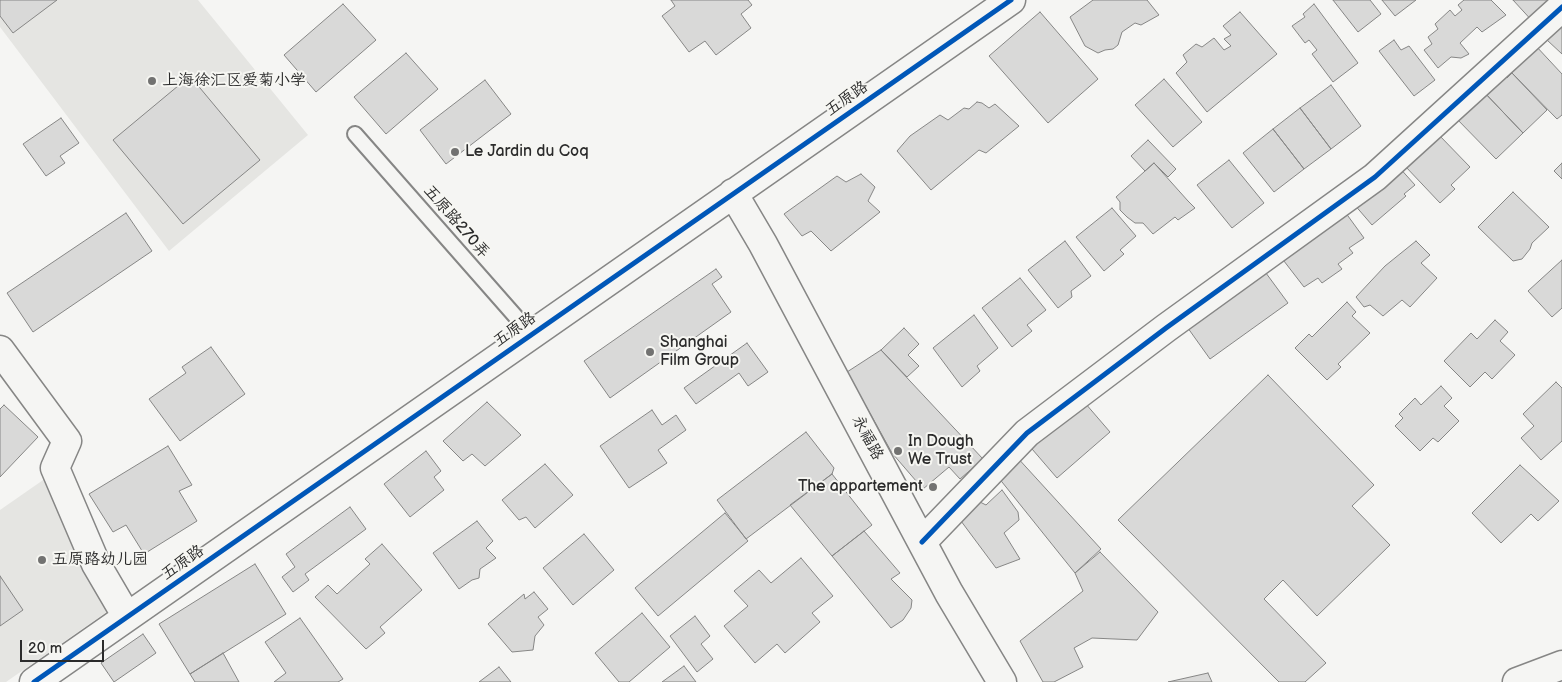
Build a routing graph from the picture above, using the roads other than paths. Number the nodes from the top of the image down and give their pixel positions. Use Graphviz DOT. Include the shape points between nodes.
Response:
graph roads {
  1 [pos="1011,0"];
  2 [pos="1562,7"];
  3 [pos="355,134"];
  4 [pos="733,193"];
  5 [pos="531,334"];
  6 [pos="0,350"];
  7 [pos="922,542"];
  8 [pos="127,617"];
  9 [pos="1554,673"];
  10 [pos="34,682"];
  11 [pos="1002,682"];
  12 [pos="1517,682"];
  1 -- 4 [label="street, 五原路"];
  2 -- 7 [label="street" via="1375,177 1027,433"];
  3 -- 5 [label="lane, 五原路270弄"];
  4 -- 5 [label="street, 五原路"];
  4 -- 7 [label="street, 永福路" via="768,252"];
  5 -- 8 [label="street, 五原路"];
  6 -- 8 [label="street" via="67,441 55,468 96,564"];
  7 -- 11 [label="street, 永福路"];
  8 -- 10 [label="street, 五原路"];
  9 -- 12 [label="street"];
}
